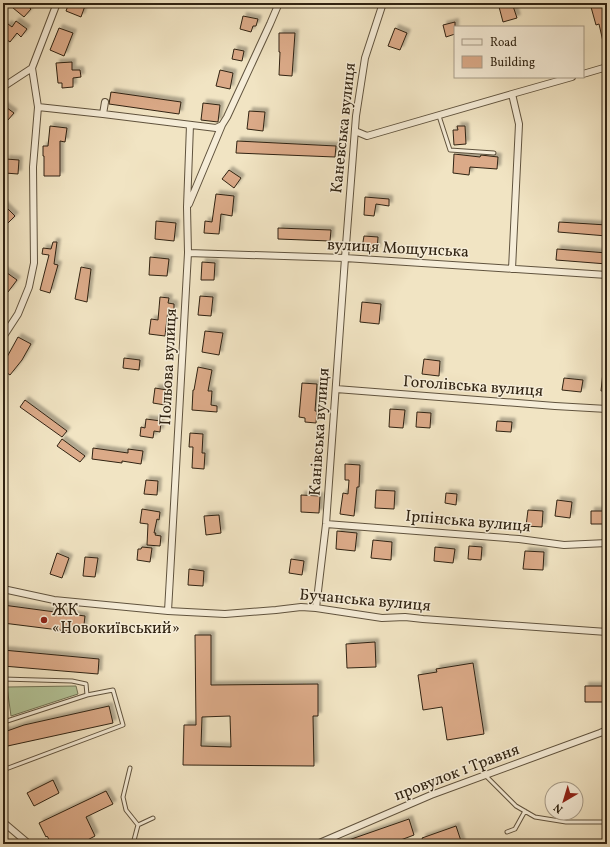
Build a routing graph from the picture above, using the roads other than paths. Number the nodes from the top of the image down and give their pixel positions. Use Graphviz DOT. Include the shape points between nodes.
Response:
graph roads {
  1 [pos="57,3"];
  2 [pos="279,3"];
  3 [pos="383,3"];
  4 [pos="607,67"];
  5 [pos="32,68"];
  6 [pos="584,74"];
  7 [pos="568,78"];
  8 [pos="3,87"];
  9 [pos="512,94"];
  10 [pos="105,102"];
  11 [pos="38,107"];
  12 [pos="103,114"];
  13 [pos="439,116"];
  14 [pos="190,125"];
  15 [pos="222,125"];
  16 [pos="355,131"];
  17 [pos="494,153"];
  18 [pos="188,207"];
  19 [pos="188,253"];
  20 [pos="344,258"];
  21 [pos="512,269"];
  22 [pos="607,274"];
  23 [pos="3,337"];
  24 [pos="336,389"];
  25 [pos="607,409"];
  26 [pos="326,524"];
  27 [pos="607,543"];
  28 [pos="3,589"];
  29 [pos="316,608"];
  30 [pos="168,611"];
  31 [pos="607,632"];
  32 [pos="3,679"];
  33 [pos="87,695"];
  34 [pos="3,711"];
  35 [pos="607,730"];
  36 [pos="130,768"];
  37 [pos="3,770"];
  38 [pos="485,775"];
  39 [pos="525,811"];
  40 [pos="153,818"];
  41 [pos="3,822"];
  42 [pos="607,822"];
  43 [pos="138,825"];
  44 [pos="507,832"];
  45 [pos="29,844"];
  46 [pos="133,844"];
  47 [pos="317,844"];
  48 [pos="414,844"];
  49 [pos="417,844"];
  1 -- 5 [label="street"];
  2 -- 15 [label="street"];
  3 -- 16 [label="street, Каневська вулиця" via="365,58"];
  4 -- 6 [label="street"];
  5 -- 8 [label="street"];
  5 -- 11 [label="street"];
  7 -- 9 [label="street"];
  9 -- 13 [label="street"];
  9 -- 21 [label="street" via="519,124"];
  10 -- 12 [label="street"];
  11 -- 12 [label="street"];
  11 -- 23 [label="street" via="33,167 34,263 29,287 18,314"];
  12 -- 14 [label="street"];
  13 -- 16 [label="street" via="367,136"];
  13 -- 17 [label="lane" via="450,150"];
  14 -- 15 [label="street" via="216,128"];
  14 -- 18 [label="street, Польова вулиця"];
  15 -- 18 [label="street"];
  16 -- 20 [label="street, Каневська вулиця"];
  18 -- 19 [label="street, Польова вулиця"];
  19 -- 20 [label="street, вулиця Мощунська"];
  19 -- 30 [label="street, Польова вулиця"];
  20 -- 21 [label="street, вулиця Мощунська"];
  20 -- 24 [label="street, Канівська вулиця"];
  21 -- 22 [label="street, вулиця Мощунська"];
  24 -- 25 [label="street, Гоголівська вулиця"];
  24 -- 26 [label="street, Канівська вулиця"];
  26 -- 27 [label="street, Ірпінська вулиця" via="519,539 564,545"];
  26 -- 29 [label="street, Канівська вулиця"];
  28 -- 30 [label="street, Бучанська вулиця" via="54,600"];
  29 -- 30 [label="street, Бучанська вулиця" via="225,614"];
  29 -- 31 [label="street, Бучанська вулиця" via="382,618 405,617"];
  32 -- 33 [label="lane" via="72,681 86,684"];
  33 -- 34 [label="lane" via="4,722"];
  33 -- 37 [label="lane" via="113,690 123,725"];
  35 -- 38 [label="street, провулок 1 Травня"];
  36 -- 43 [label="lane" via="123,797 126,810"];
  38 -- 39 [label="lane" via="516,806"];
  38 -- 47 [label="street, провулок 1 Травня" via="431,795"];
  39 -- 42 [label="lane" via="535,817 566,822"];
  39 -- 44 [label="lane" via="515,829"];
  40 -- 43 [label="lane"];
  41 -- 45 [label="street"];
  43 -- 46 [label="lane"];
  48 -- 49 [label="lane"];
}
